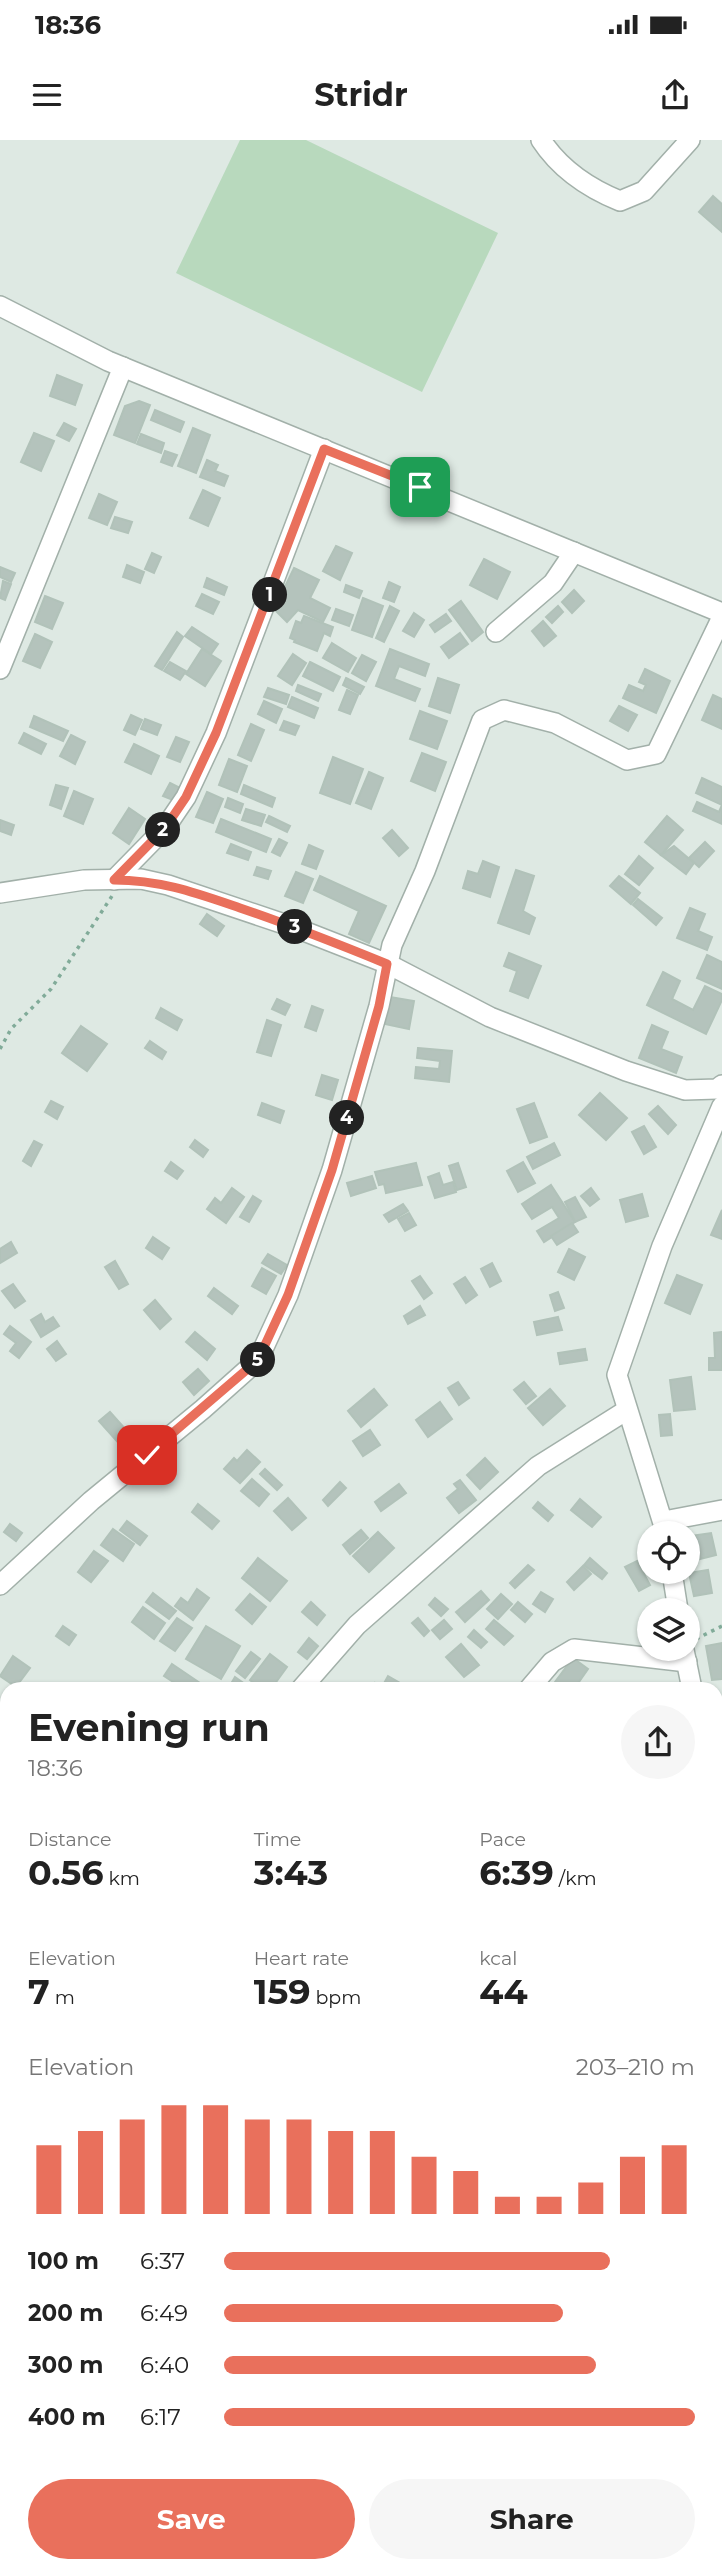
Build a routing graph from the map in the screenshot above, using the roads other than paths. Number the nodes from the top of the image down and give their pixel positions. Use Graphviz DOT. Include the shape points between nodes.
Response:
graph roads {
  1 [pos="541,140"];
  2 [pos="690,140"];
  3 [pos="0,306"];
  4 [pos="124,367"];
  5 [pos="324,449"];
  6 [pos="574,552"];
  7 [pos="722,615"];
  8 [pos="496,632"];
  9 [pos="4,648"];
  10 [pos="0,669"];
  11 [pos="118,880"];
  12 [pos="0,893"];
  13 [pos="387,964"];
  14 [pos="722,1085"];
  15 [pos="722,1106"];
  16 [pos="627,1410"];
  17 [pos="722,1510"];
  18 [pos="663,1521"];
  19 [pos="685,1521"];
  20 [pos="0,1586"];
  21 [pos="637,1650"];
  22 [pos="688,1661"];
  23 [pos="307,1682"];
  24 [pos="535,1682"];
  25 [pos="691,1682"];
  1 -- 2 [label="street" via="554,160 597,192 620,201 644,191"];
  3 -- 4 [label="street"];
  4 -- 5 [label="street"];
  4 -- 9 [label="street"];
  5 -- 6 [label="street"];
  5 -- 11 [label="street" via="221,721 186,797"];
  6 -- 7 [label="street"];
  6 -- 8 [label="street" via="553,583"];
  7 -- 13 [label="street" via="656,754 627,760 555,723 504,710 482,720"];
  9 -- 10 [label="street"];
  11 -- 12 [label="street" via="84,880"];
  11 -- 13 [label="street" via="141,879 200,895"];
  13 -- 14 [label="street" via="490,1017 626,1071 685,1090"];
  13 -- 20 [label="street" via="332,1170 288,1295 258,1360 91,1501"];
  15 -- 16 [label="street" via="662,1246 617,1375"];
  16 -- 18 [label="street"];
  16 -- 23 [label="street" via="538,1466 357,1625"];
  17 -- 19 [label="street"];
  21 -- 24 [label="street" via="573,1649 552,1662"];
  22 -- 25 [label="street"];
}
